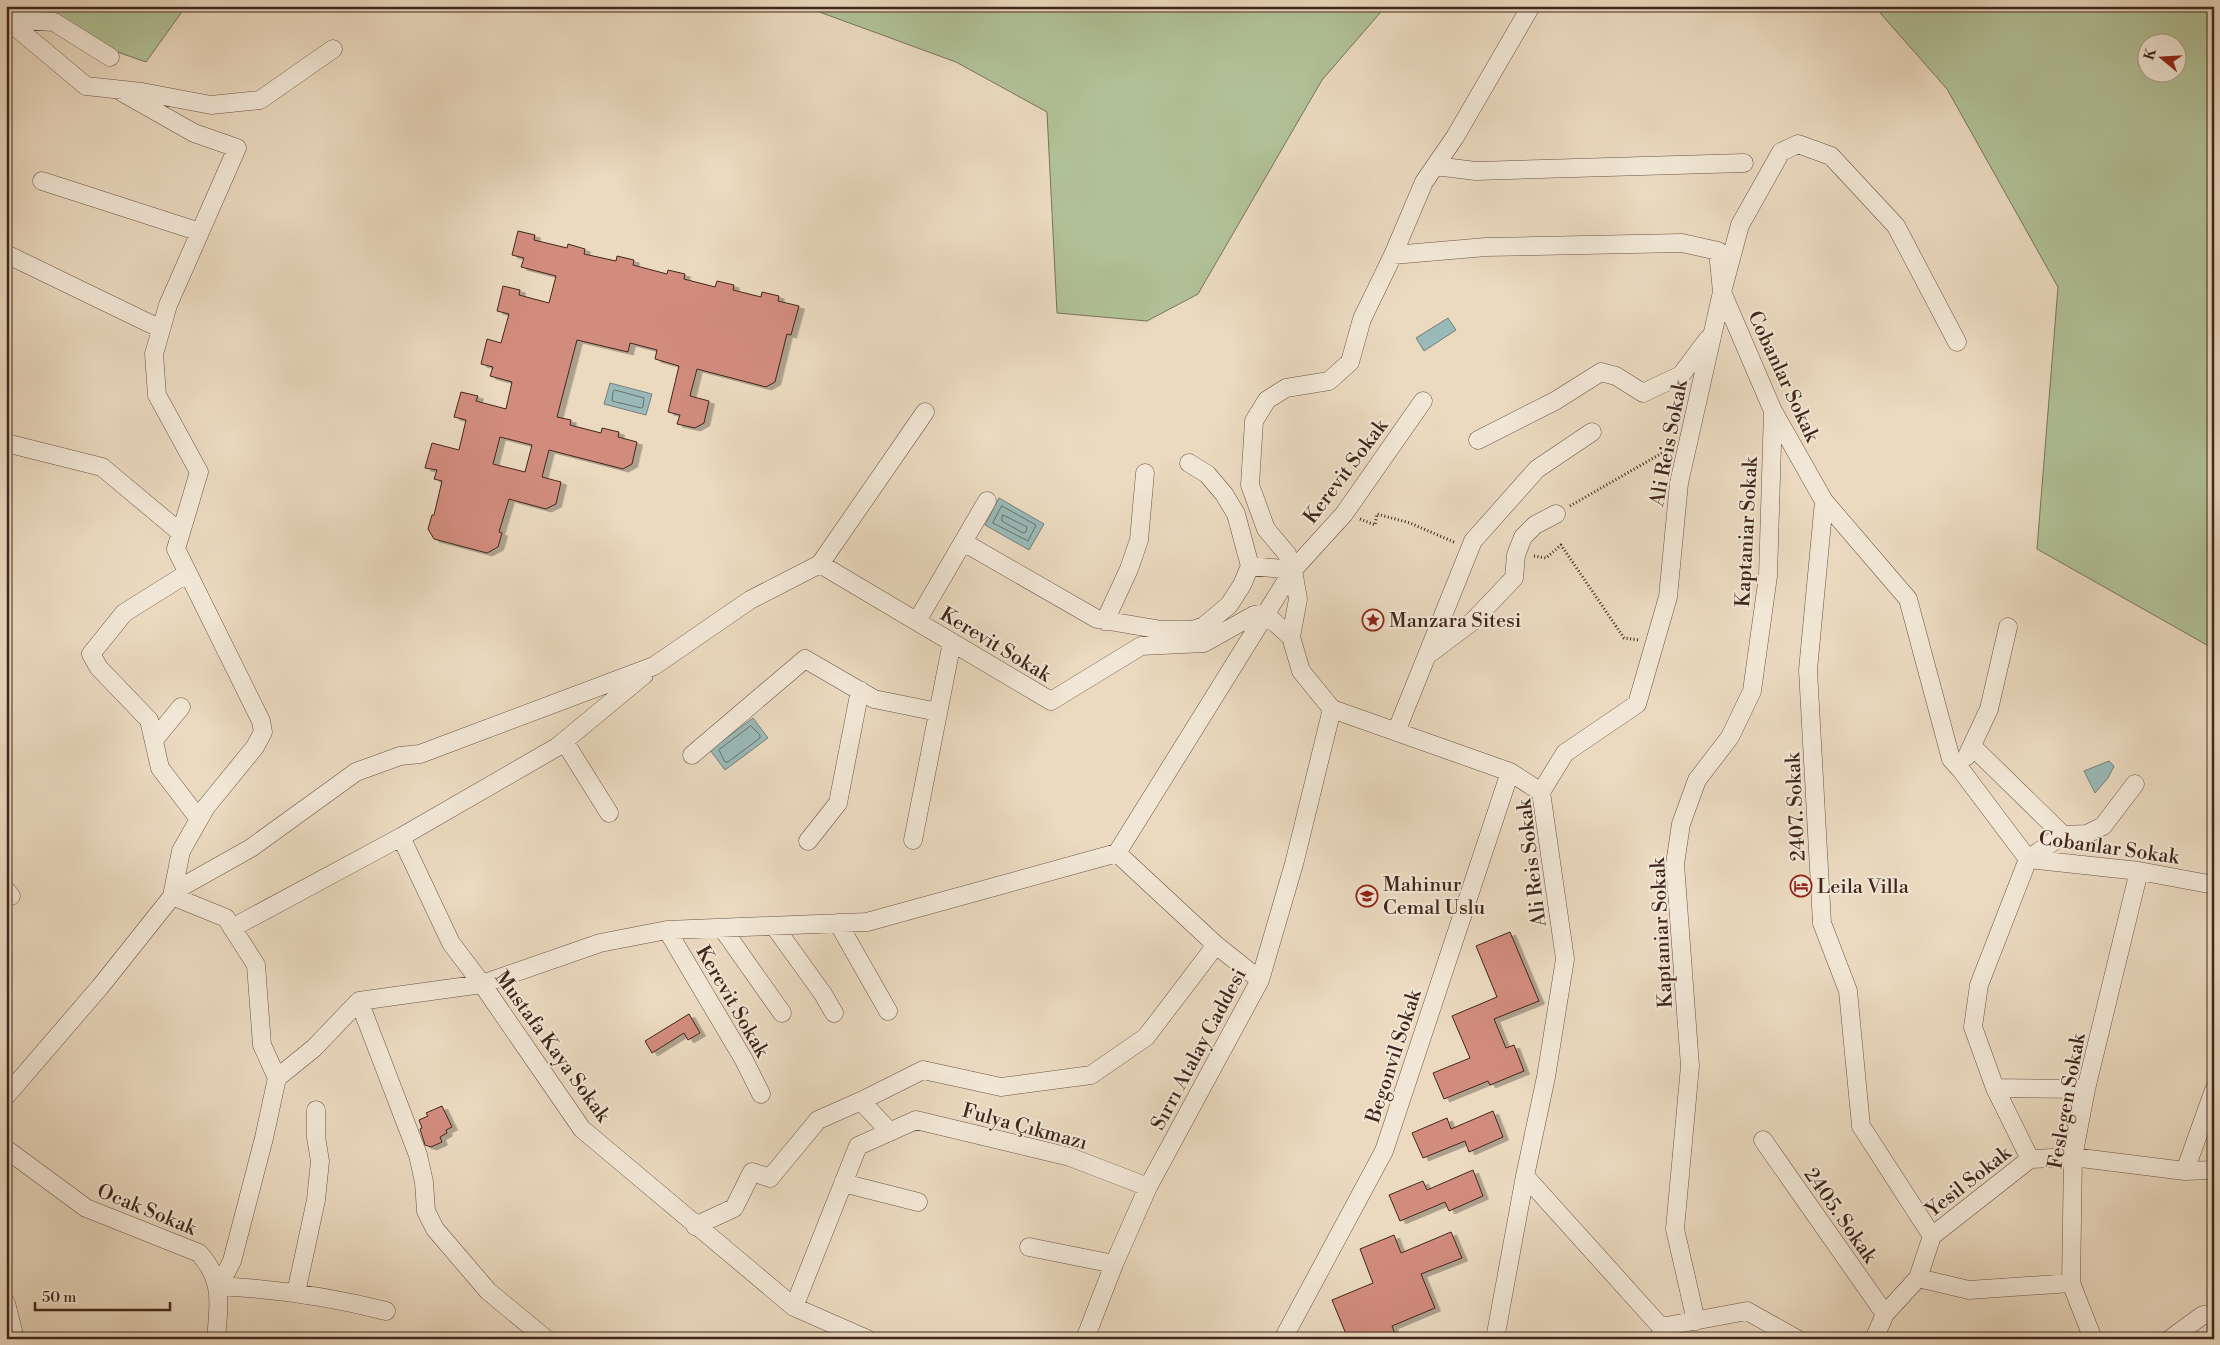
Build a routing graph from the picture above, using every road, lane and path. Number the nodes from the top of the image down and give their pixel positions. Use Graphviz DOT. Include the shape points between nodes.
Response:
graph roads {
  1 [pos="1532,6"];
  2 [pos="6,19"];
  3 [pos="333,49"];
  4 [pos="110,57"];
  5 [pos="118,90"];
  6 [pos="1744,164"];
  7 [pos="1435,166"];
  8 [pos="42,181"];
  9 [pos="200,232"];
  10 [pos="6,254"];
  11 [pos="1392,255"];
  12 [pos="1722,292"];
  13 [pos="161,328"];
  14 [pos="1712,333"];
  15 [pos="1957,342"];
  16 [pos="1423,401"];
  17 [pos="1773,411"];
  18 [pos="925,412"];
  19 [pos="1592,432"];
  20 [pos="1689,438"];
  21 [pos="1478,440"];
  22 [pos="6,443"];
  23 [pos="1189,464"];
  24 [pos="1145,473"];
  25 [pos="1824,501"];
  26 [pos="987,502"];
  27 [pos="1344,514"];
  28 [pos="1556,514"];
  29 [pos="181,533"];
  30 [pos="963,542"];
  31 [pos="1470,548"];
  32 [pos="1546,558"];
  33 [pos="820,564"];
  34 [pos="1250,566"];
  35 [pos="1293,570"];
  36 [pos="188,573"];
  37 [pos="1264,613"];
  38 [pos="1105,621"];
  39 [pos="917,622"];
  40 [pos="2008,627"];
  41 [pos="1291,637"];
  42 [pos="1624,638"];
  43 [pos="952,642"];
  44 [pos="1428,654"];
  45 [pos="654,666"];
  46 [pos="860,690"];
  47 [pos="182,707"];
  48 [pos="1332,709"];
  49 [pos="938,712"];
  50 [pos="1396,732"];
  51 [pos="154,740"];
  52 [pos="564,741"];
  53 [pos="1972,746"];
  54 [pos="692,755"];
  55 [pos="1961,770"];
  56 [pos="1510,772"];
  57 [pos="2135,784"];
  58 [pos="1541,792"];
  59 [pos="609,813"];
  60 [pos="199,820"];
  61 [pos="2063,835"];
  62 [pos="401,837"];
  63 [pos="913,840"];
  64 [pos="808,841"];
  65 [pos="1117,853"];
  66 [pos="2028,859"];
  67 [pos="2139,871"];
  68 [pos="2214,885"];
  69 [pos="172,896"];
  70 [pos="838,923"];
  71 [pos="774,926"];
  72 [pos="232,928"];
  73 [pos="722,928"];
  74 [pos="667,930"];
  75 [pos="1216,945"];
  76 [pos="1260,980"];
  77 [pos="482,984"];
  78 [pos="359,1001"];
  79 [pos="888,1011"];
  80 [pos="782,1013"];
  81 [pos="834,1013"];
  82 [pos="277,1078"];
  83 [pos="1995,1088"];
  84 [pos="2086,1089"];
  85 [pos="2214,1090"];
  86 [pos="761,1094"];
  87 [pos="6,1096"];
  88 [pos="861,1101"];
  89 [pos="316,1110"];
  90 [pos="890,1132"];
  91 [pos="1763,1140"];
  92 [pos="6,1149"];
  93 [pos="2073,1157"];
  94 [pos="2030,1159"];
  95 [pos="2214,1170"];
  96 [pos="2185,1171"];
  97 [pos="1525,1176"];
  98 [pos="843,1183"];
  99 [pos="1148,1188"];
  100 [pos="918,1202"];
  101 [pos="696,1226"];
  102 [pos="1932,1236"];
  103 [pos="1029,1248"];
  104 [pos="1114,1264"];
  105 [pos="1918,1278"];
  106 [pos="2071,1283"];
  107 [pos="219,1286"];
  108 [pos="296,1293"];
  109 [pos="6,1303"];
  110 [pos="794,1307"];
  111 [pos="386,1311"];
  112 [pos="1885,1314"];
  113 [pos="2214,1315"];
  114 [pos="1499,1319"];
  115 [pos="1696,1321"];
  116 [pos="1660,1333"];
  117 [pos="15,1339"];
  118 [pos="216,1339"];
  119 [pos="546,1339"];
  120 [pos="867,1339"];
  121 [pos="1085,1339"];
  122 [pos="1283,1339"];
  123 [pos="1485,1339"];
  124 [pos="1495,1339"];
  125 [pos="1797,1339"];
  126 [pos="1874,1339"];
  127 [pos="2093,1339"];
  128 [pos="2170,1339"];
  1 -- 7 [label="street" via="1460,130"];
  2 -- 4 [label="street" via="54,22"];
  2 -- 5 [label="street" via="86,86"];
  3 -- 5 [label="street" via="260,100 211,105"];
  5 -- 9 [label="street" via="194,133 237,148"];
  6 -- 7 [label="street" via="1476,171"];
  7 -- 11 [label="street" via="1424,182"];
  8 -- 9 [label="street"];
  9 -- 13 [label="street"];
  10 -- 13 [label="street"];
  11 -- 12 [label="street, Cobanlar Sokak" via="1486,247 1682,243 1718,251"];
  11 -- 35 [label="street" via="1362,319 1350,362 1329,381 1286,388 1267,400 1254,421 1250,485 1266,529 1287,554"];
  12 -- 14 [label="street, Ali Reis Sokak"];
  12 -- 15 [label="street, Ali Reis Sokak" via="1740,225 1781,152 1798,144 1831,156 1896,226"];
  12 -- 17 [label="street, Cobanlar Sokak"];
  13 -- 29 [label="street" via="154,354 157,396 199,472"];
  14 -- 20 [label="street, Ali Reis Sokak"];
  14 -- 21 [label="street" via="1682,375 1662,385 1643,393 1616,376 1601,372 1555,401"];
  16 -- 27 [label="street, Kerevit Sokak"];
  17 -- 25 [label="street, Cobanlar Sokak"];
  17 -- 115 [label="street, Kaptaniar Sokak" via="1768,576 1752,692 1730,737 1697,780 1681,824 1675,864 1690,1066 1675,1229"];
  18 -- 33 [label="street"];
  19 -- 31 [label="street" via="1537,469"];
  20 -- 28 [label="path"];
  20 -- 58 [label="street, Ali Reis Sokak" via="1679,483 1668,597 1637,704 1564,753"];
  22 -- 29 [label="street" via="102,467"];
  23 -- 34 [label="street" via="1207,474 1236,514"];
  24 -- 38 [label="street" via="1139,540"];
  25 -- 55 [label="street, Cobanlar Sokak" via="1908,599 1951,759"];
  25 -- 102 [label="street, 2407. Sokak" via="1808,670 1822,923 1848,990 1861,1126"];
  26 -- 30 [label="street"];
  27 -- 31 [label="path" via="1375,525 1377,514 1410,523"];
  27 -- 35 [label="street, Kerevit Sokak"];
  28 -- 44 [label="street" via="1535,525 1523,537 1516,555 1514,578 1472,621"];
  29 -- 36 [label="street" via="176,549"];
  30 -- 38 [label="street"];
  30 -- 39 [label="street"];
  31 -- 44 [label="street"];
  32 -- 42 [label="path" via="1562,545"];
  33 -- 39 [label="street, Kerevit Sokak"];
  33 -- 45 [label="street" via="750,600"];
  34 -- 35 [label="street"];
  34 -- 38 [label="street" via="1229,605 1204,626 1192,630 1162,630"];
  35 -- 37 [label="street, Kerevit Sokak"];
  35 -- 41 [label="street" via="1298,599"];
  36 -- 51 [label="street" via="124,613 91,654 99,668 150,720"];
  36 -- 60 [label="street" via="261,721 263,732"];
  37 -- 41 [label="street"];
  37 -- 43 [label="street, Kerevit Sokak" via="1254,615 1204,643 1141,646 1051,701"];
  37 -- 65 [label="street, Kerevit Sokak"];
  39 -- 43 [label="street, Kerevit Sokak"];
  40 -- 53 [label="street" via="1989,709"];
  41 -- 48 [label="street" via="1301,671"];
  43 -- 49 [label="street"];
  44 -- 50 [label="street"];
  45 -- 52 [label="street"];
  45 -- 69 [label="street" via="420,754 400,756 356,772 251,848 178,889"];
  46 -- 49 [label="street" via="874,699"];
  46 -- 54 [label="street" via="805,660"];
  46 -- 64 [label="street" via="838,803"];
  47 -- 51 [label="street"];
  48 -- 50 [label="street"];
  48 -- 76 [label="street, Sırrı Atalay Caddesi" via="1294,864"];
  49 -- 63 [label="street"];
  50 -- 56 [label="street"];
  51 -- 60 [label="street" via="160,768"];
  52 -- 59 [label="street"];
  52 -- 62 [label="street"];
  53 -- 55 [label="street"];
  53 -- 61 [label="street"];
  55 -- 66 [label="street, Cobanlar Sokak"];
  56 -- 58 [label="street"];
  56 -- 122 [label="street, Begonvil Sokak" via="1384,1151"];
  57 -- 61 [label="street" via="2103,826 2087,834"];
  58 -- 97 [label="street, Ali Reis Sokak" via="1565,959 1546,1077"];
  60 -- 69 [label="street" via="181,851"];
  61 -- 66 [label="street"];
  62 -- 72 [label="street"];
  62 -- 77 [label="street, Mustafa Kaya Sokak" via="451,943"];
  65 -- 70 [label="street, Kerevit Sokak" via="867,922"];
  65 -- 75 [label="street"];
  66 -- 67 [label="street, Cobanlar Sokak"];
  66 -- 83 [label="street" via="1979,986 1973,1027"];
  67 -- 68 [label="street, Cobanlar Sokak"];
  67 -- 84 [label="street, Feslegen Sokak"];
  69 -- 72 [label="street" via="226,918"];
  69 -- 87 [label="street" via="100,987"];
  70 -- 71 [label="street, Kerevit Sokak"];
  70 -- 79 [label="street"];
  71 -- 73 [label="street, Kerevit Sokak"];
  71 -- 81 [label="street"];
  72 -- 82 [label="street" via="256,966 262,1045"];
  73 -- 74 [label="street, Kerevit Sokak"];
  73 -- 80 [label="street, Kerevit Sokak"];
  74 -- 77 [label="street, Kerevit Sokak" via="600,943"];
  74 -- 86 [label="street, Kerevit Sokak"];
  75 -- 76 [label="street"];
  75 -- 88 [label="street, Fulya Çıkmazı" via="1146,1037 1092,1075 1002,1087 923,1070"];
  76 -- 99 [label="street, Sırrı Atalay Caddesi"];
  77 -- 78 [label="street, Kerevit Sokak"];
  77 -- 101 [label="street, Mustafa Kaya Sokak" via="582,1129"];
  78 -- 82 [label="street" via="314,1048"];
  78 -- 119 [label="street" via="418,1155 426,1211 434,1229 488,1291"];
  82 -- 107 [label="street" via="234,1252"];
  83 -- 84 [label="street"];
  83 -- 94 [label="street"];
  84 -- 93 [label="street, Feslegen Sokak"];
  85 -- 96 [label="street"];
  88 -- 90 [label="street"];
  88 -- 101 [label="street, Fulya Çıkmazı" via="818,1120 770,1178 752,1172 734,1208"];
  89 -- 108 [label="street" via="320,1161 316,1200"];
  90 -- 98 [label="street, Fulya Çıkmazı" via="858,1146"];
  90 -- 99 [label="street, Fulya Çıkmazı" via="916,1120 1070,1157"];
  91 -- 112 [label="street, 2405. Sokak"];
  92 -- 107 [label="street, Ocak Sokak" via="86,1208 200,1253 211,1267"];
  93 -- 94 [label="street"];
  93 -- 96 [label="street"];
  93 -- 106 [label="street, Feslegen Sokak"];
  94 -- 102 [label="street, Yesil Sokak"];
  95 -- 96 [label="street"];
  97 -- 114 [label="street, Ali Reis Sokak"];
  97 -- 116 [label="street"];
  98 -- 100 [label="street"];
  98 -- 110 [label="street, Fulya Çıkmazı"];
  99 -- 104 [label="street, Sırrı Atalay Caddesi"];
  101 -- 110 [label="street, Mustafa Kaya Sokak"];
  102 -- 105 [label="street, Yesil Sokak"];
  103 -- 104 [label="street"];
  104 -- 121 [label="street, Sırrı Atalay Caddesi"];
  105 -- 106 [label="street" via="1969,1290"];
  105 -- 112 [label="street, Yesil Sokak"];
  106 -- 127 [label="street, Feslegen Sokak"];
  107 -- 108 [label="street"];
  107 -- 118 [label="street, Ocak Sokak"];
  108 -- 111 [label="street"];
  109 -- 117 [label="street"];
  110 -- 120 [label="street, Mustafa Kaya Sokak"];
  112 -- 126 [label="street, Yesil Sokak"];
  113 -- 128 [label="street" via="2203,1315"];
  114 -- 123 [label="street, Ali Reis Sokak"];
  114 -- 124 [label="street, Ali Reis Sokak"];
  115 -- 116 [label="street"];
  115 -- 125 [label="street" via="1748,1311"];
}
